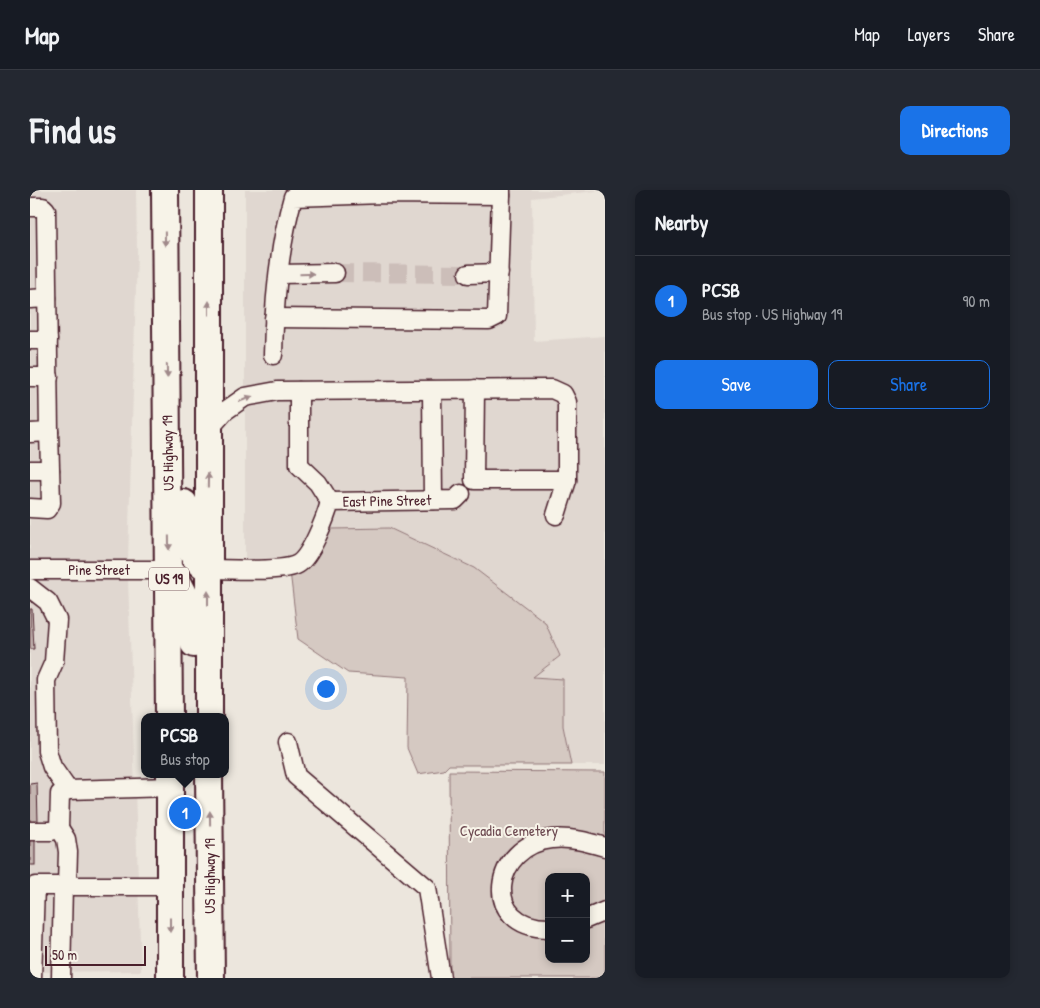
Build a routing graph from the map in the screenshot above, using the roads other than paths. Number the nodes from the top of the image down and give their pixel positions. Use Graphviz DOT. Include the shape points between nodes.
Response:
graph roads {
  1 [pos="165,190"];
  2 [pos="209,190"];
  3 [pos="383,192"];
  4 [pos="501,192"];
  5 [pos="293,194"];
  6 [pos="30,207"];
  7 [pos="38,243"];
  8 [pos="335,273"];
  9 [pos="499,273"];
  10 [pos="280,274"];
  11 [pos="468,274"];
  12 [pos="39,299"];
  13 [pos="274,318"];
  14 [pos="30,340"];
  15 [pos="48,340"];
  16 [pos="273,355"];
  17 [pos="30,377"];
  18 [pos="49,377"];
  19 [pos="475,389"];
  20 [pos="432,390"];
  21 [pos="298,391"];
  22 [pos="209,429"];
  23 [pos="50,432"];
  24 [pos="30,433"];
  25 [pos="168,442"];
  26 [pos="30,470"];
  27 [pos="50,470"];
  28 [pos="567,480"];
  29 [pos="466,489"];
  30 [pos="433,500"];
  31 [pos="330,502"];
  32 [pos="30,508"];
  33 [pos="556,515"];
  34 [pos="208,569"];
  35 [pos="30,570"];
  36 [pos="169,570"];
  37 [pos="32,592"];
  38 [pos="38,680"];
  39 [pos="169,713"];
  40 [pos="203,713"];
  41 [pos="209,713"];
  42 [pos="288,742"];
  43 [pos="209,778"];
  44 [pos="170,781"];
  45 [pos="68,790"];
  46 [pos="59,828"];
  47 [pos="30,831"];
  48 [pos="605,847"];
  49 [pos="65,885"];
  50 [pos="170,886"];
  51 [pos="605,911"];
  52 [pos="588,918"];
  53 [pos="545,928"];
  54 [pos="32,978"];
  55 [pos="61,978"];
  56 [pos="170,978"];
  57 [pos="211,978"];
  58 [pos="441,978"];
  1 -- 25 [label="highway, US Highway 19 / US 19, one-way"];
  22 -- 2 [label="highway, US 19, one-way"];
  3 -- 4 [label="street"];
  3 -- 5 [label="street"];
  4 -- 9 [label="street"];
  5 -- 10 [label="street" via="286,221"];
  6 -- 7 [label="street" via="46,210"];
  7 -- 12 [label="street"];
  10 -- 8 [label="street, one-way"];
  9 -- 11 [label="street"];
  9 -- 13 [label="street" via="497,316 490,320"];
  10 -- 13 [label="street"];
  12 -- 15 [label="street"];
  13 -- 16 [label="street"];
  14 -- 15 [label="street"];
  15 -- 18 [label="street"];
  17 -- 18 [label="street"];
  18 -- 23 [label="street"];
  19 -- 20 [label="street"];
  19 -- 28 [label="street" via="552,388 563,394 567,402"];
  19 -- 29 [label="street"];
  20 -- 21 [label="street"];
  20 -- 30 [label="street"];
  22 -- 21 [label="street, one-way" via="225,411 245,397"];
  21 -- 31 [label="street" via="299,465 318,483"];
  34 -- 22 [label="highway, US 19, one-way"];
  23 -- 24 [label="street"];
  23 -- 27 [label="street"];
  25 -- 34 [label="highway" via="183,498 187,542 198,563"];
  25 -- 36 [label="highway, US Highway 19 / US 19, one-way"];
  26 -- 27 [label="street"];
  27 -- 32 [label="street" via="51,503 48,509"];
  28 -- 29 [label="street, East Pine Street"];
  28 -- 33 [label="street"];
  29 -- 30 [label="street, East Pine Street"];
  30 -- 31 [label="street, East Pine Street"];
  31 -- 34 [label="street, East Pine Street" via="316,538 298,564 282,569"];
  41 -- 34 [label="highway, US 19, one-way"];
  35 -- 36 [label="street, Pine Street"];
  36 -- 39 [label="highway, US Highway 19 / US 19"];
  36 -- 40 [label="highway" via="180,584 190,610"];
  37 -- 38 [label="street" via="48,602 57,620 54,662"];
  38 -- 45 [label="street" via="52,767"];
  42 -- 58 [label="street" via="296,776 428,888"];
  57 -- 43 [label="highway, US Highway 19, one-way"];
  44 -- 45 [label="street"];
  44 -- 50 [label="highway"];
  45 -- 46 [label="street" via="60,794"];
  46 -- 47 [label="street"];
  46 -- 49 [label="street" via="66,839 68,852"];
  48 -- 53 [label="street" via="553,838 532,844 513,857 504,880 504,904 520,922"];
  49 -- 50 [label="street"];
  49 -- 54 [label="street" via="35,886"];
  49 -- 55 [label="street"];
  50 -- 56 [label="highway, one-way"];
  51 -- 52 [label="street"];
}
